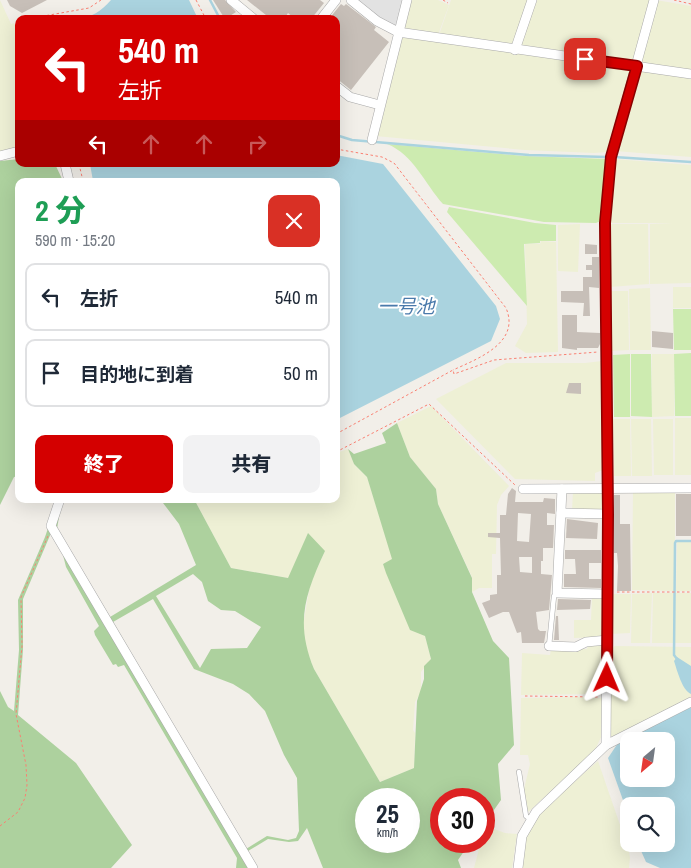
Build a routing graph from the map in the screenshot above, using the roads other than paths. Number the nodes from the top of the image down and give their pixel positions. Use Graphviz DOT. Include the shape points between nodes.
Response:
graph roads {
  1 [pos="231,0"];
  2 [pos="336,0"];
  3 [pos="351,0"];
  4 [pos="407,0"];
  5 [pos="532,0"];
  6 [pos="654,0"];
  7 [pos="249,15"];
  8 [pos="324,15"];
  9 [pos="398,32"];
  10 [pos="515,50"];
  11 [pos="637,66"];
  12 [pos="691,74"];
  13 [pos="340,89"];
  14 [pos="376,104"];
  15 [pos="372,140"];
  16 [pos="15,152"];
  17 [pos="0,156"];
  18 [pos="691,488"];
  19 [pos="523,489"];
  20 [pos="562,489"];
  21 [pos="608,489"];
  22 [pos="59,503"];
  23 [pos="561,513"];
  24 [pos="608,514"];
  25 [pos="557,593"];
  26 [pos="607,594"];
  27 [pos="608,640"];
  28 [pos="549,646"];
  29 [pos="691,702"];
  30 [pos="606,745"];
  31 [pos="519,772"];
  32 [pos="530,819"];
  33 [pos="253,868"];
  34 [pos="518,868"];
  1 -- 7 [label="street"];
  2 -- 8 [label="street"];
  3 -- 9 [label="street" via="377,21"];
  4 -- 9 [label="street"];
  5 -- 10 [label="street"];
  6 -- 11 [label="street"];
  9 -- 10 [label="street"];
  9 -- 15 [label="street"];
  10 -- 11 [label="street"];
  11 -- 12 [label="street"];
  11 -- 21 [label="street" via="611,157 605,223"];
  13 -- 14 [label="street" via="350,97"];
  16 -- 17 [label="street"];
  18 -- 21 [label="street"];
  19 -- 20 [label="street"];
  20 -- 21 [label="street"];
  20 -- 23 [label="street"];
  21 -- 24 [label="street"];
  22 -- 33 [label="street" via="52,526"];
  23 -- 24 [label="street"];
  23 -- 25 [label="street"];
  24 -- 26 [label="street"];
  25 -- 26 [label="street"];
  25 -- 28 [label="lane" via="554,596"];
  26 -- 27 [label="street"];
  27 -- 28 [label="street" via="586,642 576,647"];
  27 -- 30 [label="street"];
  29 -- 30 [label="street"];
  30 -- 32 [label="street"];
  31 -- 32 [label="lane" via="526,816"];
  32 -- 34 [label="street" via="522,836"];
}
